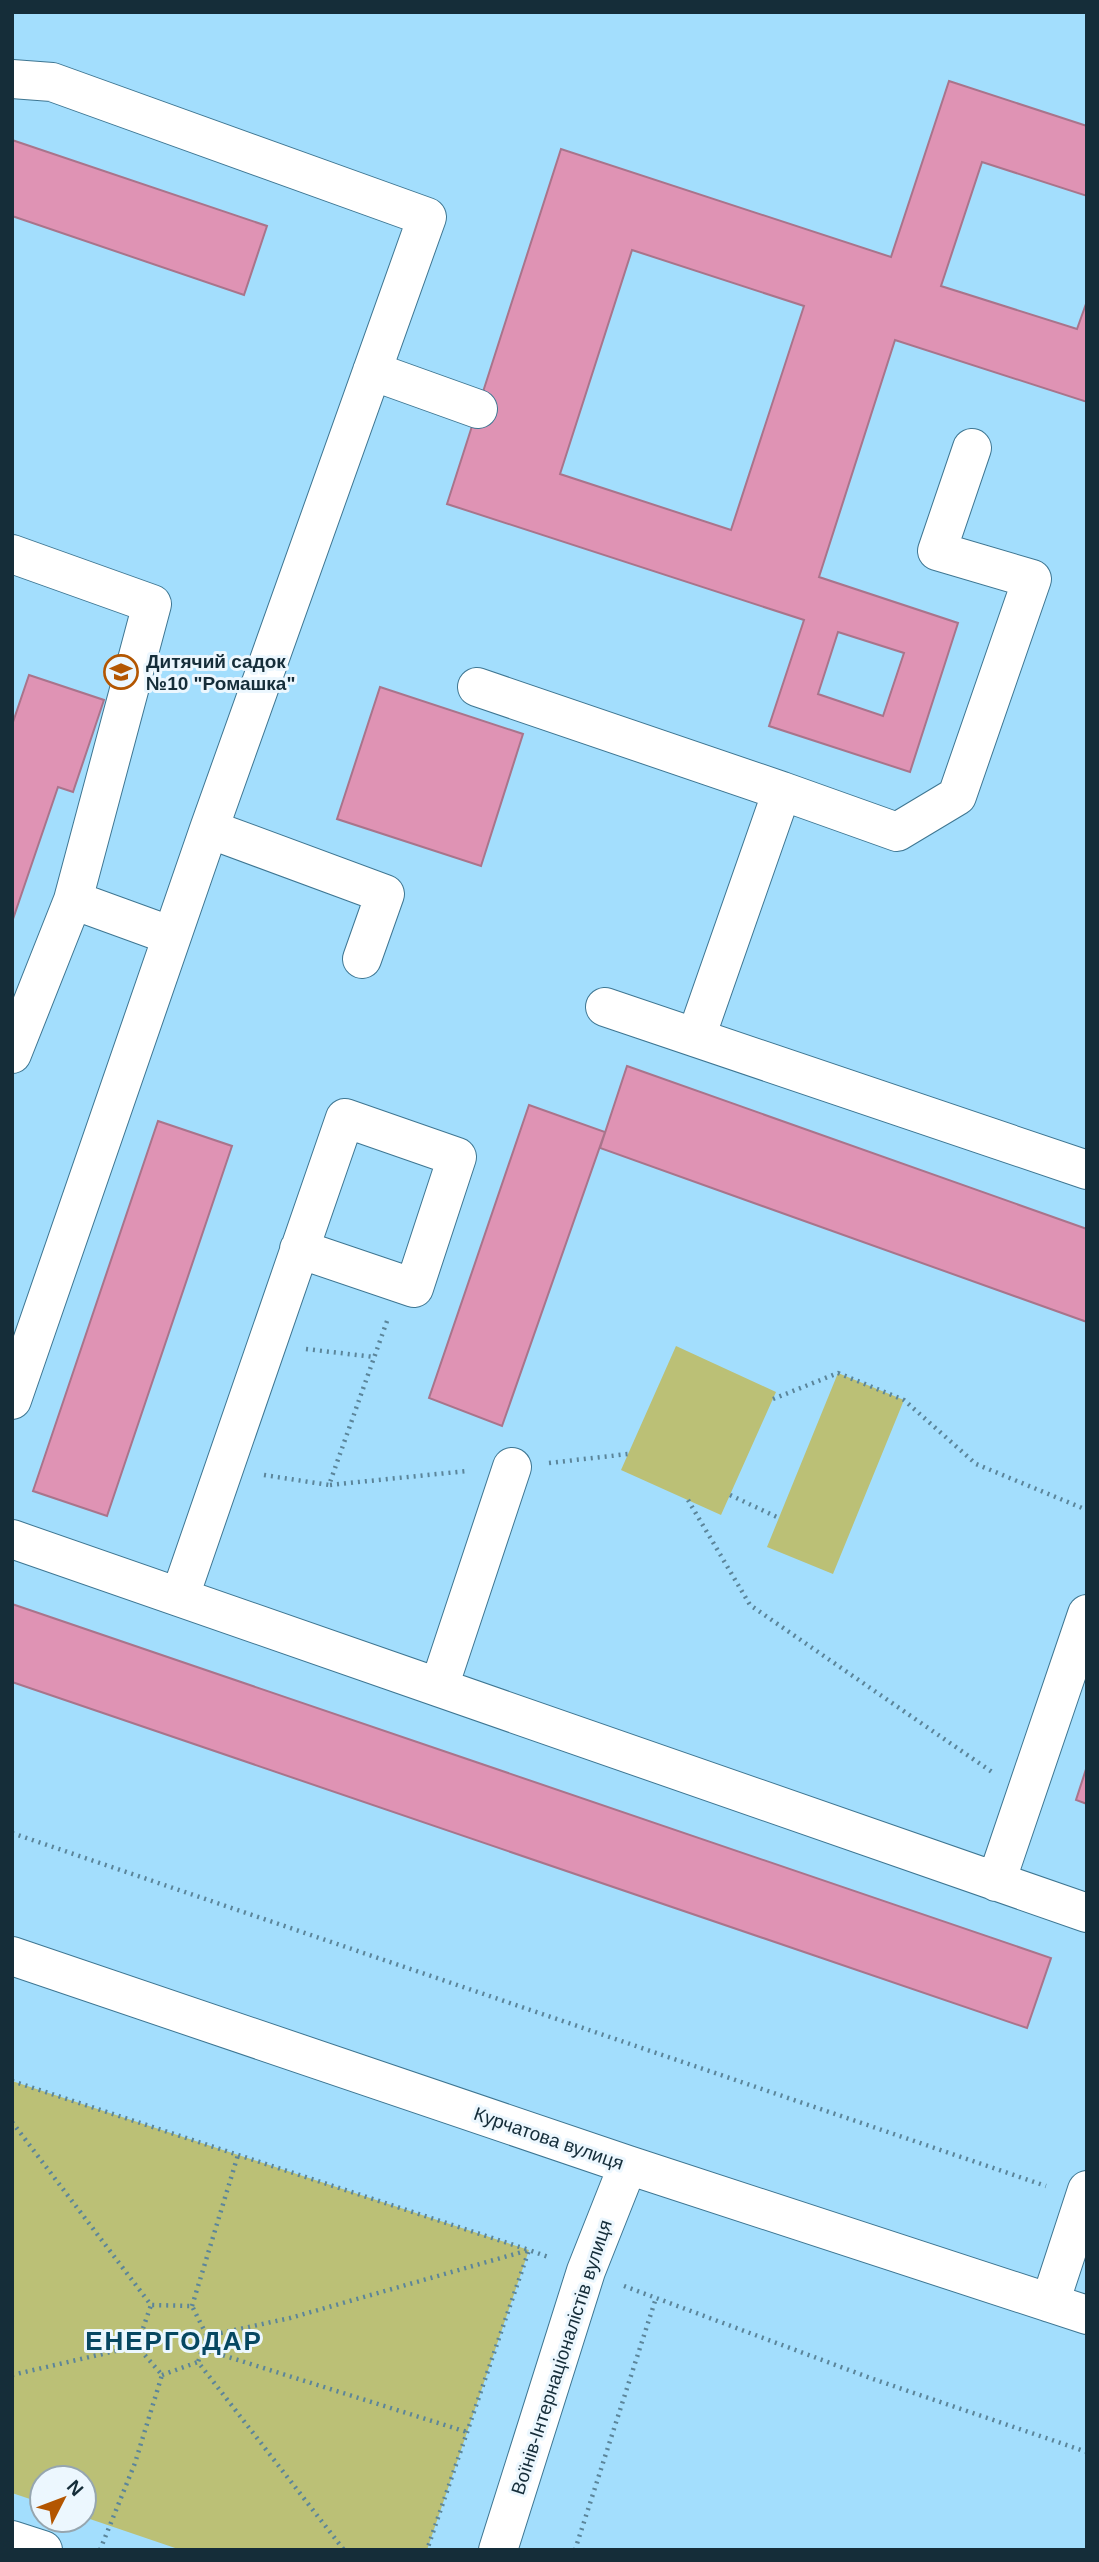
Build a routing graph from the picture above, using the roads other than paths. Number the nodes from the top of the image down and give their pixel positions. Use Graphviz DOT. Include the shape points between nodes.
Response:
graph roads {
  1 [pos="14,73"];
  2 [pos="372,371"];
  3 [pos="478,409"];
  4 [pos="972,448"];
  5 [pos="12,554"];
  6 [pos="477,687"];
  7 [pos="782,791"];
  8 [pos="209,828"];
  9 [pos="74,900"];
  10 [pos="172,936"];
  11 [pos="362,959"];
  12 [pos="605,1007"];
  13 [pos="696,1037"];
  14 [pos="12,1054"];
  15 [pos="1087,1170"];
  16 [pos="299,1249"];
  17 [pos="12,1400"];
  18 [pos="512,1467"];
  19 [pos="12,1539"];
  20 [pos="180,1596"];
  21 [pos="1087,1614"];
  22 [pos="439,1687"];
  23 [pos="996,1882"];
  24 [pos="1087,1913"];
  25 [pos="12,1956"];
  26 [pos="628,2165"];
  27 [pos="1085,2194"];
  28 [pos="1050,2303"];
  29 [pos="1087,2315"];
  30 [pos="12,2540"];
  31 [pos="43,2550"];
  32 [pos="498,2550"];
  1 -- 2 [label="street" via="52,82 427,217"];
  2 -- 3 [label="street"];
  2 -- 8 [label="street"];
  4 -- 7 [label="street" via="937,551 1032,579 957,796 897,832"];
  5 -- 9 [label="street" via="152,604"];
  6 -- 7 [label="street"];
  7 -- 13 [label="street"];
  8 -- 10 [label="street"];
  8 -- 11 [label="street" via="385,894"];
  9 -- 10 [label="street"];
  9 -- 14 [label="street"];
  10 -- 17 [label="street"];
  12 -- 13 [label="street"];
  13 -- 15 [label="street"];
  16 -- 16 [label="street" via="414,1288 457,1157 345,1118"];
  16 -- 20 [label="street"];
  18 -- 22 [label="street"];
  19 -- 20 [label="street"];
  20 -- 22 [label="street"];
  21 -- 23 [label="street"];
  22 -- 23 [label="street"];
  23 -- 24 [label="street"];
  25 -- 26 [label="street, Курчатова вулиця"];
  26 -- 28 [label="street, Курчатова вулиця"];
  26 -- 32 [label="street, Воїнів-Інтернаціоналістів вулиця" via="586,2271"];
  27 -- 28 [label="street"];
  28 -- 29 [label="street, Курчатова вулиця"];
  30 -- 31 [label="street"];
}
